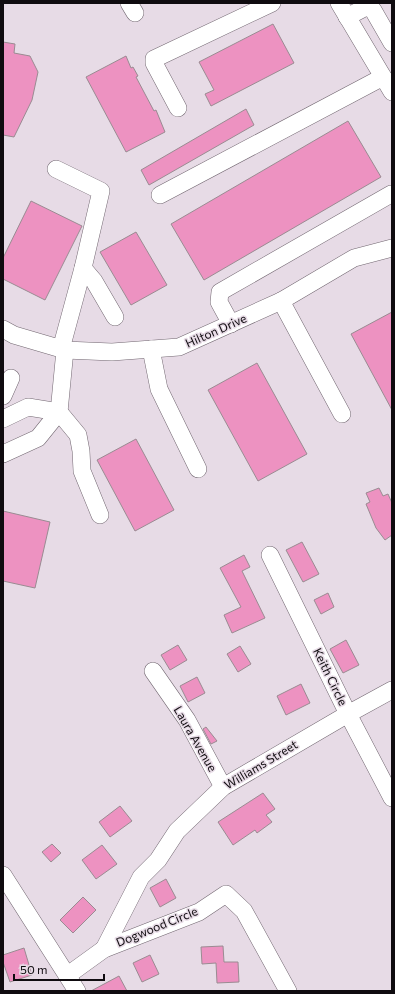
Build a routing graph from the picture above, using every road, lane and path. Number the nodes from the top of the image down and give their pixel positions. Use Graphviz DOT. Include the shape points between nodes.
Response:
graph roads {
  1 [pos="272,3"];
  2 [pos="370,5"];
  3 [pos="343,10"];
  4 [pos="392,43"];
  5 [pos="383,77"];
  6 [pos="392,92"];
  7 [pos="178,108"];
  8 [pos="56,169"];
  9 [pos="390,194"];
  10 [pos="160,195"];
  11 [pos="392,248"];
  12 [pos="83,268"];
  13 [pos="281,301"];
  14 [pos="115,317"];
  15 [pos="231,324"];
  16 [pos="3,330"];
  17 [pos="152,349"];
  18 [pos="63,350"];
  19 [pos="11,378"];
  20 [pos="3,396"];
  21 [pos="58,412"];
  22 [pos="342,414"];
  23 [pos="3,419"];
  24 [pos="3,454"];
  25 [pos="198,468"];
  26 [pos="100,515"];
  27 [pos="270,555"];
  28 [pos="153,671"];
  29 [pos="392,690"];
  30 [pos="348,714"];
  31 [pos="223,788"];
  32 [pos="392,798"];
  33 [pos="3,875"];
  34 [pos="8,892"];
  35 [pos="104,949"];
  36 [pos="68,975"];
  37 [pos="77,991"];
  38 [pos="288,991"];
  1 -- 7 [label="street" via="154,59"];
  2 -- 3 [label="street"];
  2 -- 4 [label="street"];
  3 -- 5 [label="street"];
  5 -- 6 [label="street"];
  5 -- 10 [label="street"];
  8 -- 12 [label="street" via="100,191"];
  9 -- 15 [label="street" via="220,292 219,302"];
  11 -- 13 [label="street, Hilton Drive" via="354,258"];
  12 -- 14 [label="street" via="94,281"];
  12 -- 18 [label="street"];
  13 -- 15 [label="street, Hilton Drive"];
  13 -- 22 [label="street"];
  15 -- 17 [label="street, Hilton Drive" via="179,347"];
  16 -- 18 [label="street, Hilton Drive"];
  17 -- 18 [label="street, Hilton Drive" via="112,352"];
  17 -- 25 [label="street" via="159,389"];
  18 -- 21 [label="street"];
  19 -- 20 [label="street"];
  21 -- 23 [label="street" via="28,407"];
  21 -- 24 [label="street" via="38,438"];
  21 -- 26 [label="street" via="78,434 82,471"];
  27 -- 30 [label="street, Keith Circle"];
  28 -- 31 [label="street, Laura Avenue" via="187,720"];
  29 -- 30 [label="street, Williams Street"];
  30 -- 31 [label="street, Williams Street"];
  30 -- 32 [label="street, Keith Circle"];
  31 -- 35 [label="street, Williams Street" via="177,831 158,860 141,877"];
  33 -- 34 [label="street"];
  34 -- 36 [label="street"];
  35 -- 36 [label="street, Dogwood Circle"];
  35 -- 38 [label="street, Dogwood Circle" via="199,912 226,894 244,911"];
  36 -- 37 [label="street"];
}
